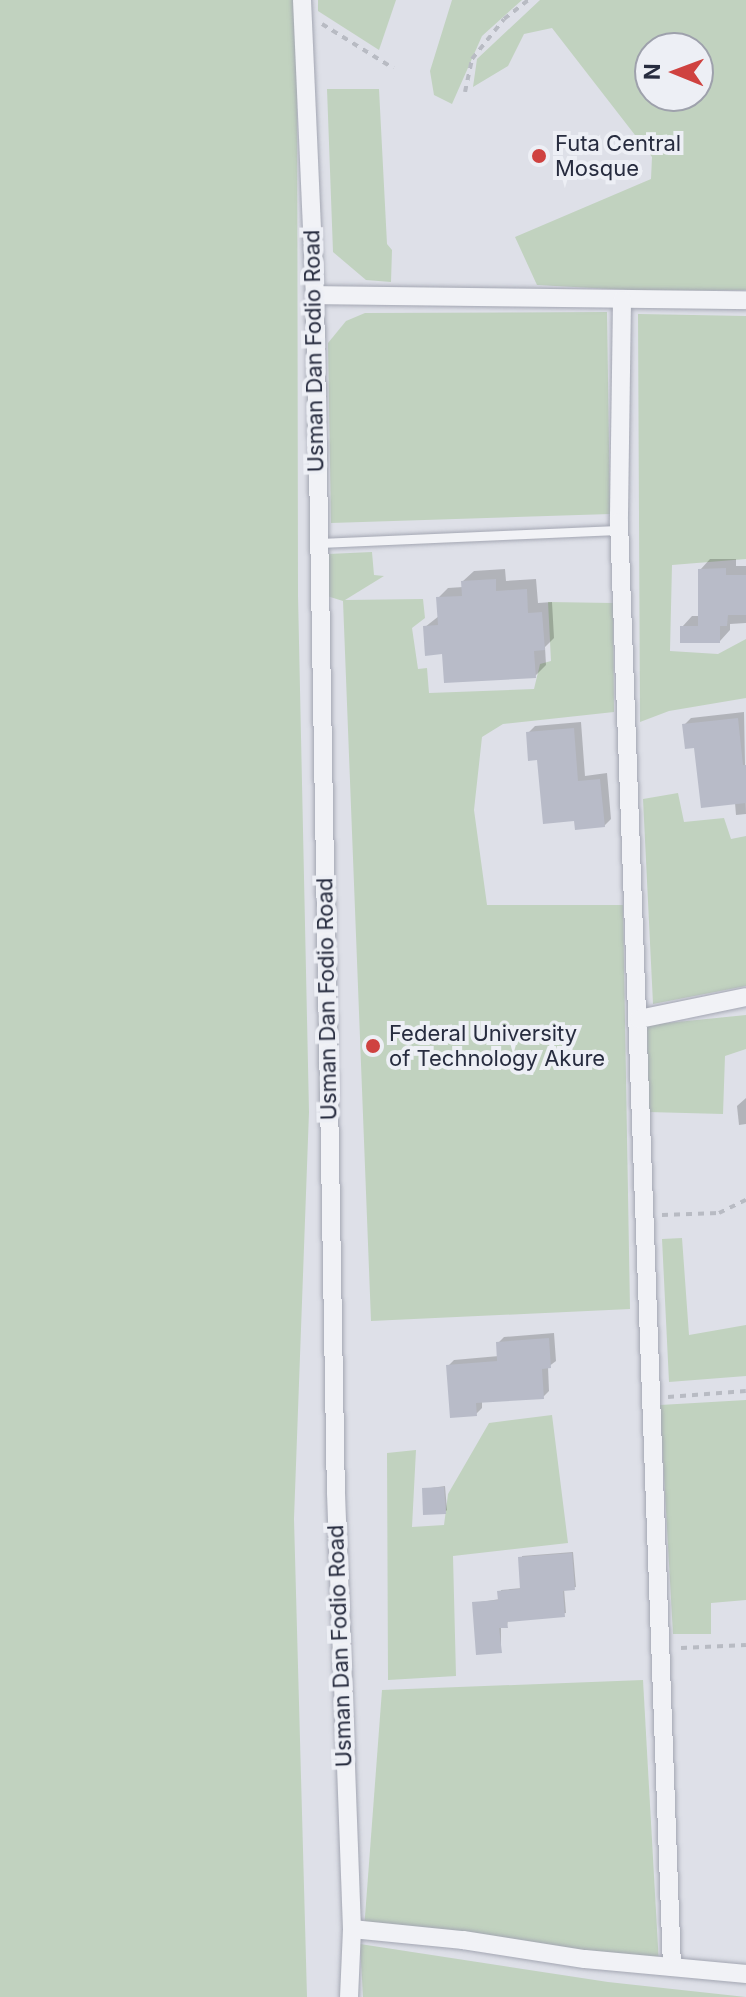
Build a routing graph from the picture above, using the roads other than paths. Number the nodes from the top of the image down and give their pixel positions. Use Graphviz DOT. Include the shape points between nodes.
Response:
graph roads {
  1 [pos="302,6"];
  2 [pos="315,295"];
  3 [pos="622,300"];
  4 [pos="746,300"];
  5 [pos="619,530"];
  6 [pos="318,543"];
  7 [pos="746,997"];
  8 [pos="639,1019"];
  9 [pos="352,1929"];
  10 [pos="672,1967"];
  11 [pos="746,1974"];
  12 [pos="349,1997"];
  1 -- 2 [label="street, Usman Dan Fodio Road"];
  2 -- 3 [label="street"];
  2 -- 6 [label="street, Usman Dan Fodio Road"];
  3 -- 4 [label="street"];
  3 -- 5 [label="street"];
  5 -- 6 [label="lane"];
  5 -- 8 [label="street"];
  6 -- 9 [label="street, Usman Dan Fodio Road" via="336,1493"];
  7 -- 8 [label="street"];
  8 -- 10 [label="street"];
  9 -- 10 [label="street"];
  9 -- 12 [label="street, Usman Dan Fodio Road"];
  10 -- 11 [label="street"];
}
